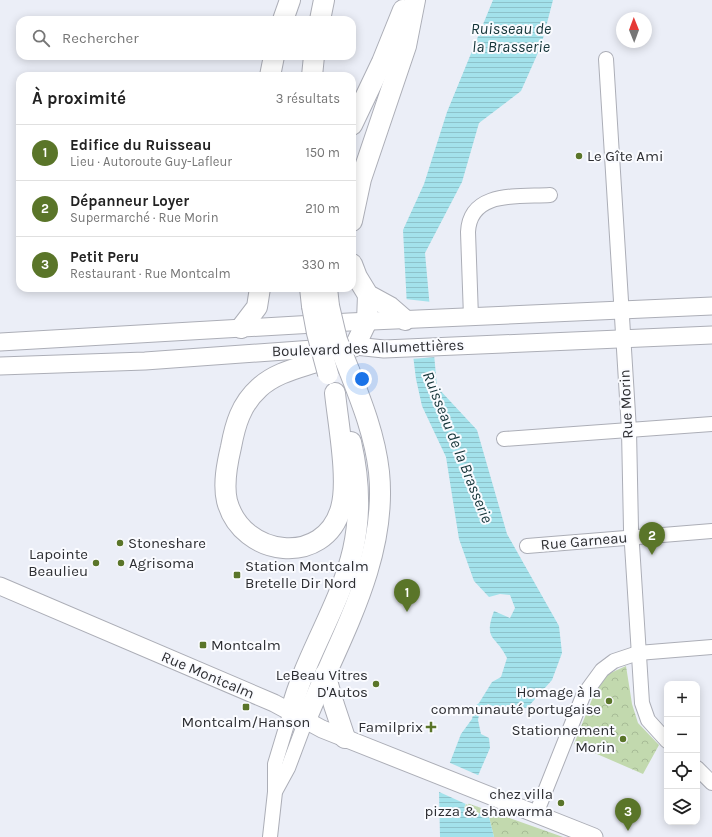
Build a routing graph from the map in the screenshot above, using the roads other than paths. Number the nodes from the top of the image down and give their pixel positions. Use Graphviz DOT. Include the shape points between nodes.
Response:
graph roads {
  1 [pos="290,0"];
  2 [pos="324,0"];
  3 [pos="406,0"];
  4 [pos="415,0"];
  5 [pos="284,16"];
  6 [pos="321,16"];
  7 [pos="606,59"];
  8 [pos="273,60"];
  9 [pos="314,60"];
  10 [pos="271,72"];
  11 [pos="312,72"];
  12 [pos="356,117"];
  13 [pos="550,195"];
  14 [pos="356,202"];
  15 [pos="356,274"];
  16 [pos="259,292"];
  17 [pos="368,295"];
  18 [pos="320,297"];
  19 [pos="712,306"];
  20 [pos="621,311"];
  21 [pos="399,317"];
  22 [pos="471,317"];
  23 [pos="367,321"];
  24 [pos="241,328"];
  25 [pos="712,335"];
  26 [pos="623,338"];
  27 [pos="0,342"];
  28 [pos="355,346"];
  29 [pos="0,366"];
  30 [pos="335,393"];
  31 [pos="712,424"];
  32 [pos="629,430"];
  33 [pos="504,439"];
  34 [pos="712,531"];
  35 [pos="632,536"];
  36 [pos="528,546"];
  37 [pos="0,586"];
  38 [pos="712,647"];
  39 [pos="638,653"];
  40 [pos="326,674"];
  41 [pos="298,716"];
  42 [pos="345,738"];
  43 [pos="664,738"];
  44 [pos="703,769"];
  45 [pos="712,783"];
  46 [pos="536,814"];
  47 [pos="270,837"];
  48 [pos="594,837"];
  1 -- 5 [label="highway"];
  2 -- 6 [label="highway"];
  3 -- 12 [label="highway" via="385,56"];
  4 -- 14 [label="highway" via="406,46 361,179"];
  7 -- 20 [label="street, Rue Morin"];
  8 -- 10 [label="highway"];
  9 -- 11 [label="highway"];
  13 -- 22 [label="street" via="496,199 483,204 473,212 468,232"];
  15 -- 17 [label="highway"];
  16 -- 24 [label="highway" via="256,310"];
  17 -- 21 [label="highway"];
  17 -- 23 [label="highway"];
  18 -- 30 [label="highway, bridge" via="317,333"];
  18 -- 40 [label="highway, bridge" via="374,443 380,512 374,552 366,577"];
  19 -- 20 [label="main road, Boulevard des Allumettières"];
  20 -- 22 [label="main road, Boulevard des Allumettières"];
  20 -- 26 [label="street, Rue Morin"];
  21 -- 22 [label="main road, Boulevard des Allumettières"];
  21 -- 23 [label="main road, Boulevard des Allumettières"];
  23 -- 24 [label="main road, Boulevard des Allumettières"];
  23 -- 28 [label="highway"];
  24 -- 27 [label="main road, Boulevard des Allumettières"];
  25 -- 26 [label="main road, Boulevard des Allumettières"];
  26 -- 28 [label="main road, Boulevard des Allumettières" via="384,349"];
  26 -- 32 [label="street, Rue Morin"];
  28 -- 29 [label="main road, Boulevard des Allumettières" via="138,361"];
  28 -- 30 [label="highway" via="274,377 257,389 241,411 229,453 226,496 238,524 260,543 279,548 299,547 324,535 336,520 341,508 343,488"];
  30 -- 41 [label="highway" via="355,460 359,503 356,532 343,582 298,686"];
  31 -- 32 [label="street"];
  32 -- 33 [label="street"];
  32 -- 35 [label="street, Rue Morin"];
  34 -- 35 [label="street, Rue Garneau"];
  35 -- 36 [label="street, Rue Garneau"];
  35 -- 39 [label="street, Rue Morin"];
  37 -- 41 [label="main road, Rue Montcalm"];
  38 -- 39 [label="street"];
  39 -- 43 [label="street, Rue Morin" via="643,710 651,724"];
  39 -- 46 [label="street" via="608,665 586,690"];
  40 -- 41 [label="highway"];
  40 -- 42 [label="highway"];
  41 -- 42 [label="main road, Rue Montcalm"];
  41 -- 47 [label="street" via="288,768 275,792"];
  42 -- 46 [label="main road, Rue Montcalm"];
  44 -- 45 [label="street"];
  46 -- 48 [label="main road, Rue Montcalm"];
}
